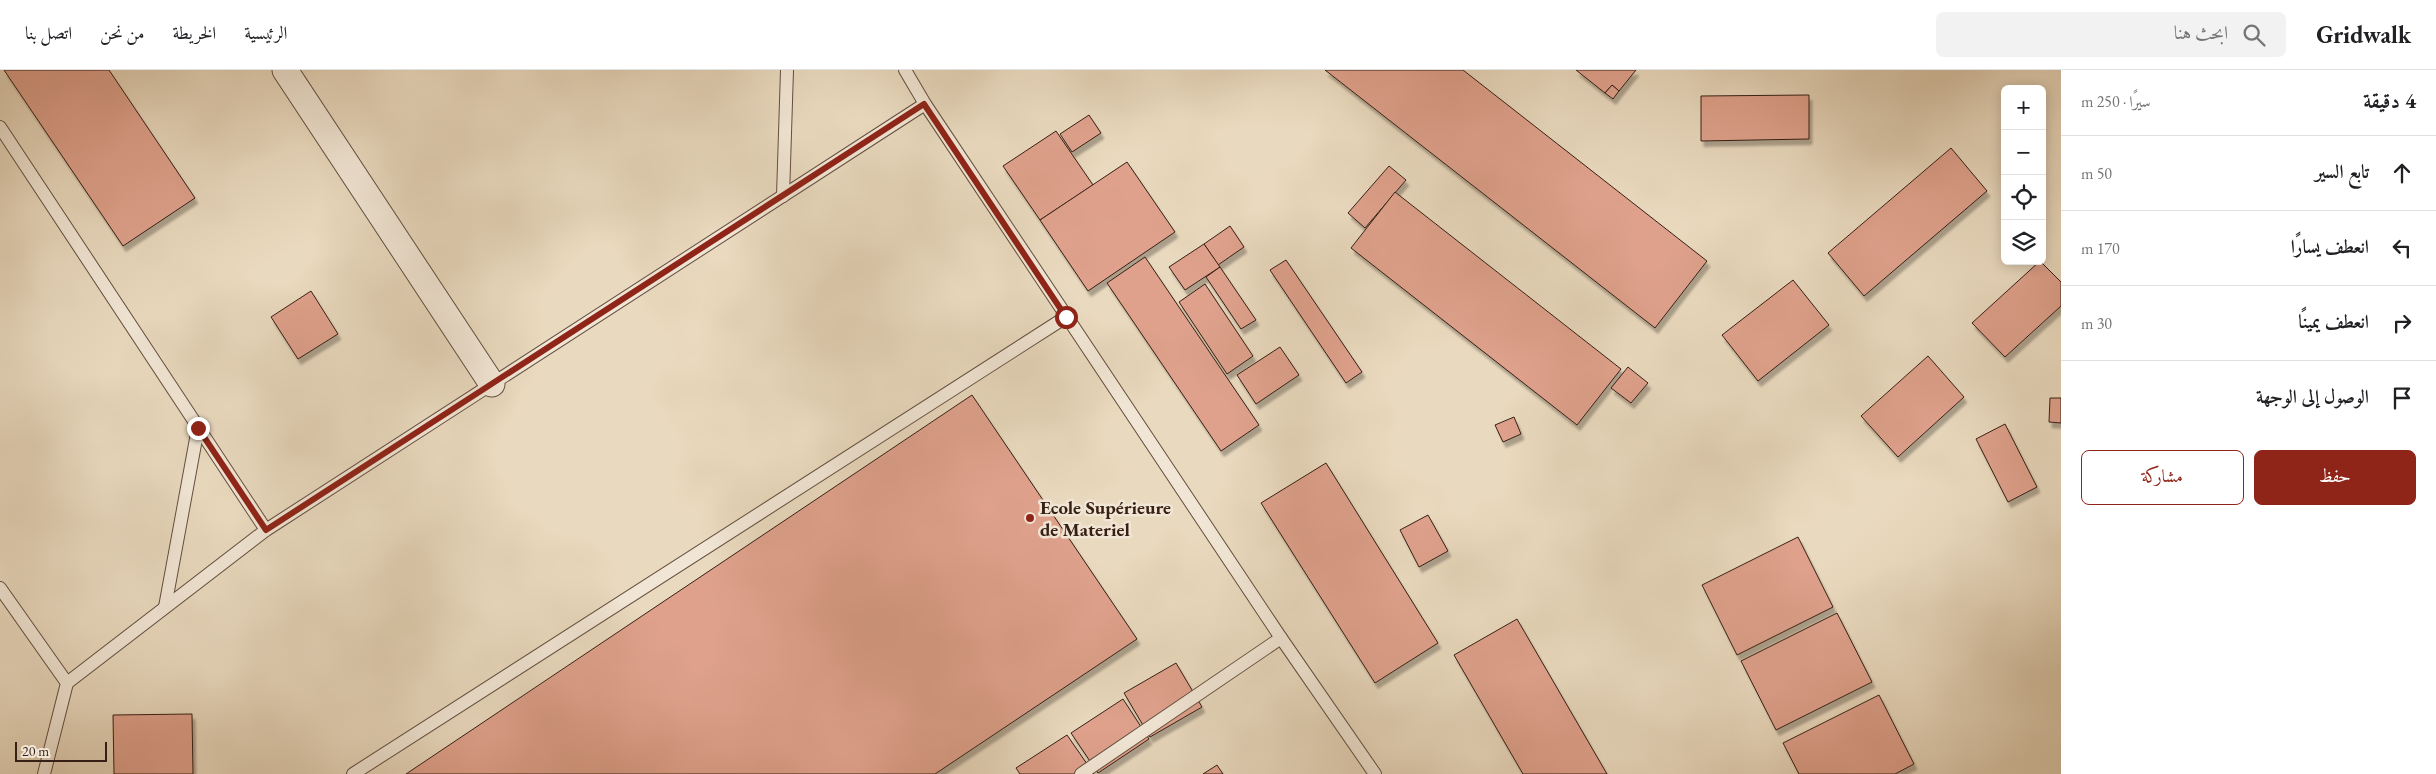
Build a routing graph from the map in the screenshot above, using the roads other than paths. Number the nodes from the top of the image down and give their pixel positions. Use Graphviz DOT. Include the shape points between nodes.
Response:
graph roads {
  1 [pos="285,70"];
  2 [pos="787,70"];
  3 [pos="905,70"];
  4 [pos="924,104"];
  5 [pos="0,127"];
  6 [pos="784,196"];
  7 [pos="1066,317"];
  8 [pos="492,384"];
  9 [pos="198,428"];
  10 [pos="266,530"];
  11 [pos="0,588"];
  12 [pos="165,607"];
  13 [pos="1281,638"];
  14 [pos="67,682"];
  15 [pos="44,774"];
  16 [pos="353,774"];
  17 [pos="1081,774"];
  18 [pos="1375,774"];
  1 -- 8 [label="street"];
  2 -- 6 [label="lane"];
  3 -- 4 [label="lane"];
  4 -- 6 [label="lane"];
  4 -- 7 [label="lane"];
  5 -- 9 [label="lane"];
  6 -- 8 [label="lane"];
  7 -- 13 [label="lane"];
  7 -- 16 [label="lane"];
  8 -- 10 [label="lane"];
  9 -- 10 [label="lane"];
  9 -- 12 [label="lane"];
  10 -- 12 [label="lane"];
  11 -- 14 [label="lane"];
  12 -- 14 [label="lane"];
  13 -- 17 [label="lane"];
  13 -- 18 [label="lane"];
  14 -- 15 [label="lane"];
}
